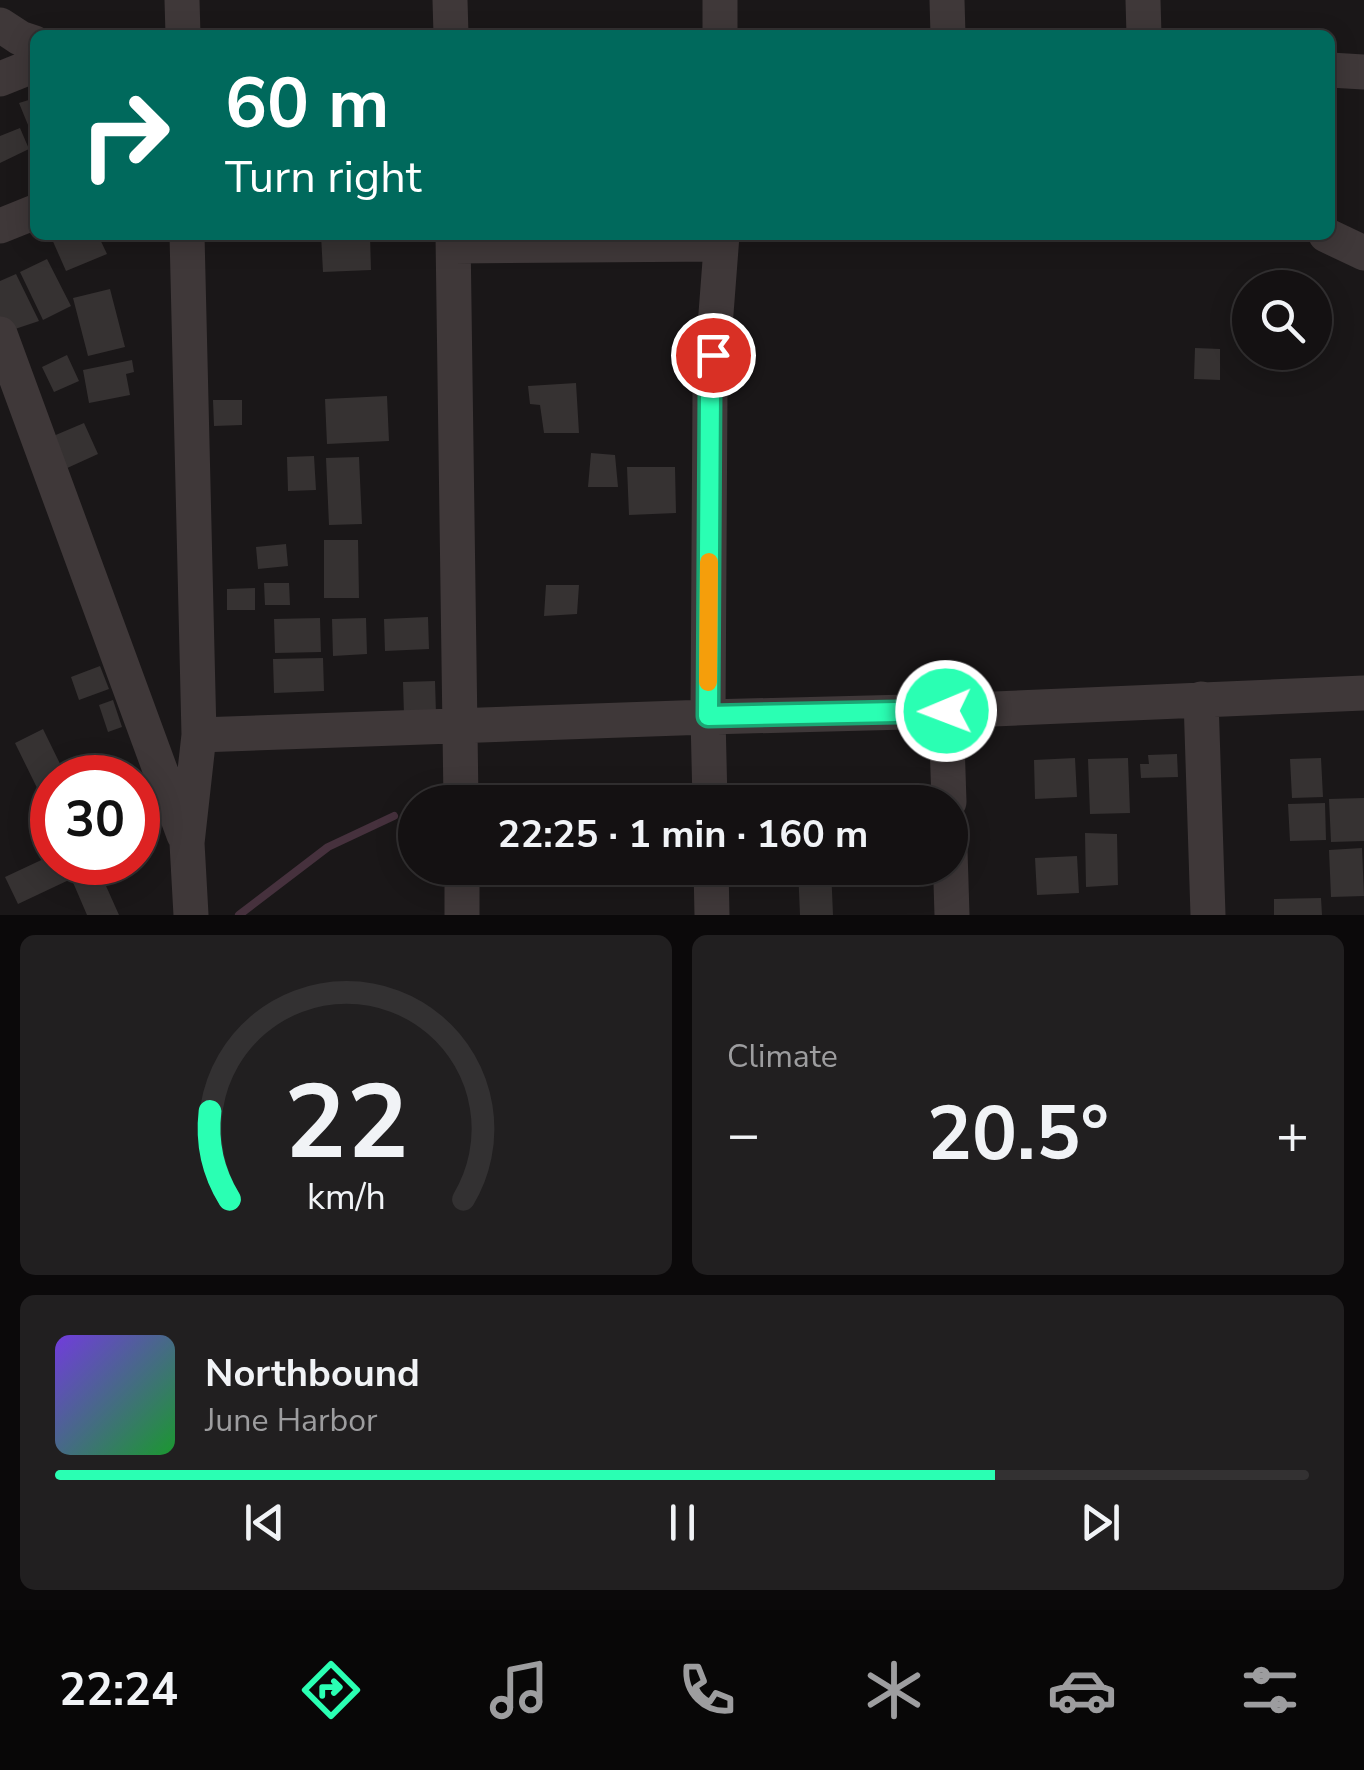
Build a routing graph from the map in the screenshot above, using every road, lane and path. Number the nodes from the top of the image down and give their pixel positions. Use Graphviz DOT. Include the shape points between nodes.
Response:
graph roads {
  1 [pos="182,0"];
  2 [pos="450,0"];
  3 [pos="720,0"];
  4 [pos="946,0"];
  5 [pos="1143,0"];
  6 [pos="0,26"];
  7 [pos="183,30"];
  8 [pos="450,30"];
  9 [pos="720,30"];
  10 [pos="948,30"];
  11 [pos="1144,30"];
  12 [pos="30,41"];
  13 [pos="30,67"];
  14 [pos="1335,70"];
  15 [pos="1364,72"];
  16 [pos="0,80"];
  17 [pos="30,214"];
  18 [pos="0,226"];
  19 [pos="1335,239"];
  20 [pos="187,240"];
  21 [pos="721,240"];
  22 [pos="453,241"];
  23 [pos="1364,253"];
  24 [pos="0,334"];
  25 [pos="1364,693"];
  26 [pos="1201,699"];
  27 [pos="946,711"];
  28 [pos="708,716"];
  29 [pos="460,725"];
  30 [pos="199,734"];
  31 [pos="461,785"];
  32 [pos="710,785"];
  33 [pos="948,785"];
  34 [pos="187,843"];
  35 [pos="462,885"];
  36 [pos="711,885"];
  37 [pos="951,885"];
  38 [pos="191,914"];
  39 [pos="462,915"];
  40 [pos="712,915"];
  41 [pos="952,915"];
  42 [pos="1208,915"];
  1 -- 7 [label="street"];
  2 -- 8 [label="street"];
  3 -- 9 [label="street"];
  4 -- 10 [label="street"];
  5 -- 11 [label="street"];
  6 -- 12 [label="street"];
  13 -- 16 [label="street"];
  14 -- 15 [label="street"];
  17 -- 18 [label="street"];
  19 -- 23 [label="street"];
  20 -- 30 [label="street"];
  21 -- 22 [label="street"];
  21 -- 28 [label="street" via="710,392"];
  22 -- 29 [label="street"];
  24 -- 34 [label="street"];
  25 -- 26 [label="street"];
  26 -- 27 [label="street"];
  26 -- 42 [label="street"];
  27 -- 28 [label="street"];
  27 -- 33 [label="street"];
  28 -- 29 [label="street"];
  28 -- 32 [label="street"];
  29 -- 30 [label="street"];
  29 -- 31 [label="street"];
  30 -- 34 [label="street"];
  34 -- 38 [label="street"];
  35 -- 39 [label="street"];
  36 -- 40 [label="street"];
  37 -- 41 [label="street"];
}
